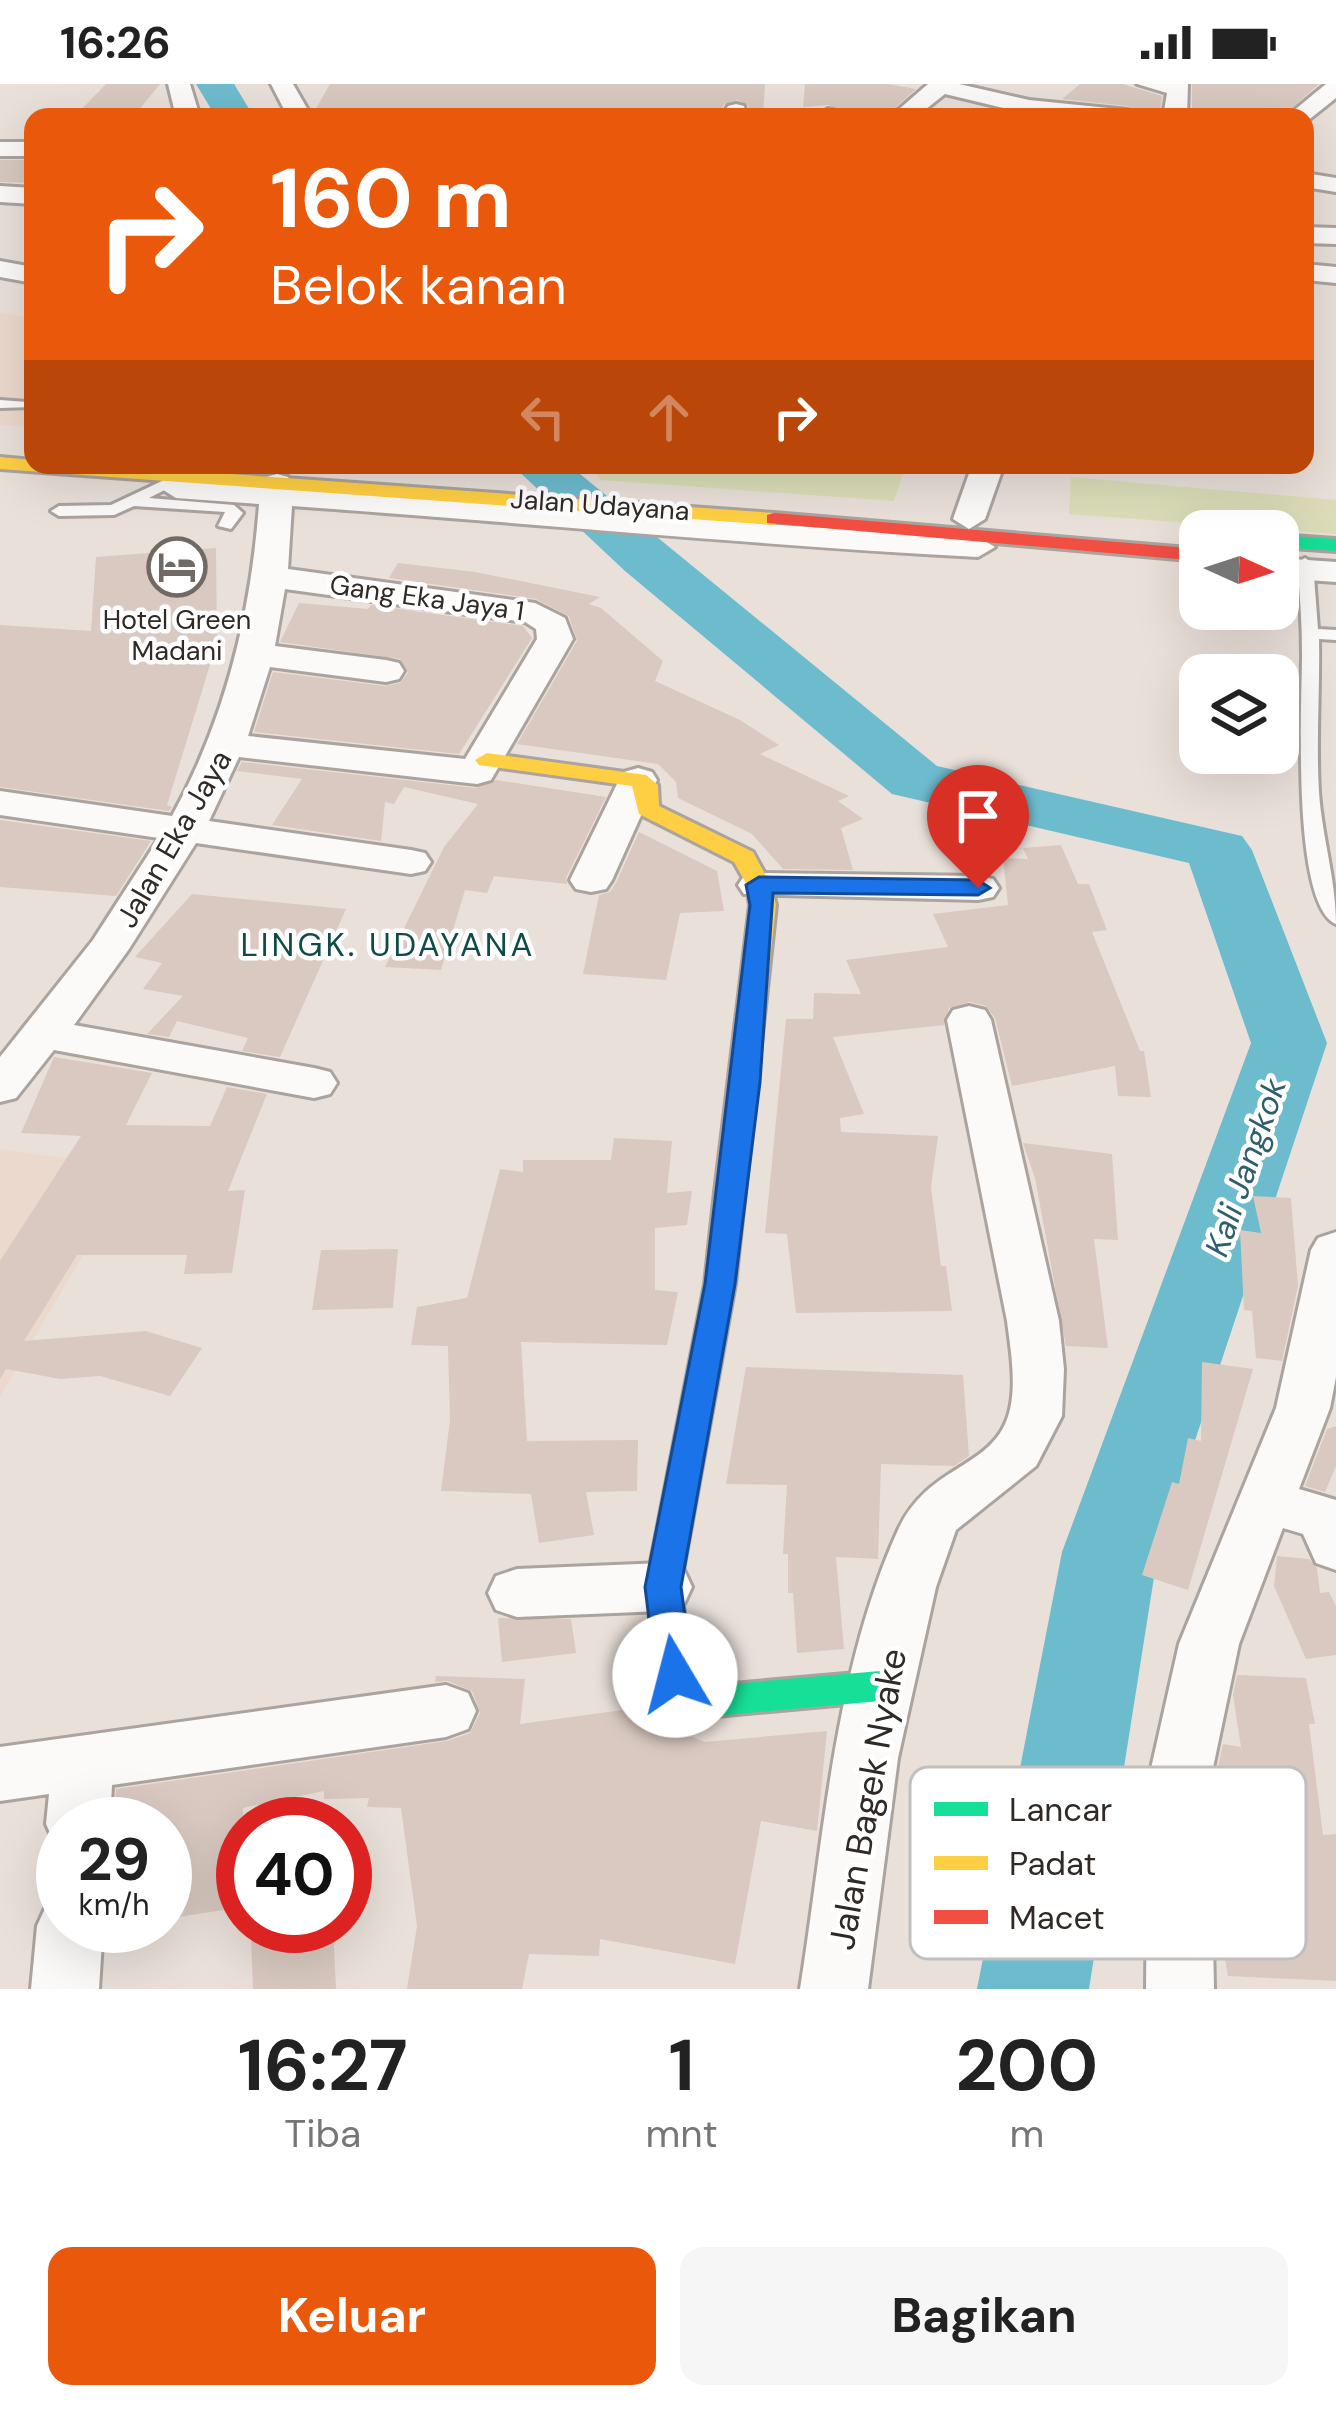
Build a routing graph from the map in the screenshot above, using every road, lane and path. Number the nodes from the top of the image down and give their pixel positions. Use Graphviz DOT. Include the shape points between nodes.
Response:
graph roads {
  1 [pos="1148,84"];
  2 [pos="941,85"];
  3 [pos="1336,87"];
  4 [pos="913,108"];
  5 [pos="1040,108"];
  6 [pos="1176,108"];
  7 [pos="1309,108"];
  8 [pos="0,474"];
  9 [pos="68,474"];
  10 [pos="985,474"];
  11 [pos="273,482"];
  12 [pos="160,489"];
  13 [pos="665,508"];
  14 [pos="59,511"];
  15 [pos="969,519"];
  16 [pos="226,526"];
  17 [pos="1179,534"];
  18 [pos="1336,545"];
  19 [pos="1179,558"];
  20 [pos="1300,562"];
  21 [pos="272,577"];
  22 [pos="1309,633"];
  23 [pos="1336,635"];
  24 [pos="256,654"];
  25 [pos="386,670"];
  26 [pos="229,746"];
  27 [pos="487,760"];
  28 [pos="638,780"];
  29 [pos="0,803"];
  30 [pos="186,827"];
  31 [pos="411,862"];
  32 [pos="591,880"];
  33 [pos="759,885"];
  34 [pos="978,888"];
  35 [pos="1336,918"];
  36 [pos="969,1020"];
  37 [pos="44,1034"];
  38 [pos="314,1082"];
  39 [pos="0,1087"];
  40 [pos="1336,1250"];
  41 [pos="1324,1371"];
  42 [pos="1268,1502"];
  43 [pos="1336,1547"];
  44 [pos="663,1587"];
  45 [pos="517,1593"];
  46 [pos="880,1686"];
  47 [pos="446,1711"];
  48 [pos="83,1762"];
  49 [pos="1182,1767"];
  50 [pos="0,1774"];
  51 [pos="80,1797"];
  52 [pos="68,1953"];
  53 [pos="1180,1959"];
  54 [pos="65,1989"];
  55 [pos="834,1989"];
  56 [pos="1180,1989"];
  1 -- 6 [label="street" via="1179,88"];
  2 -- 4 [label="street"];
  2 -- 5 [label="street"];
  3 -- 7 [label="street"];
  8 -- 12 [label="street"];
  9 -- 12 [label="street"];
  10 -- 15 [label="street"];
  11 -- 12 [label="street"];
  11 -- 13 [label="street"];
  11 -- 21 [label="street, Jalan Eka Jaya"];
  12 -- 14 [label="lane" via="114,510"];
  12 -- 16 [label="lane" via="230,508 235,514"];
  13 -- 15 [label="street, Jalan Udayana"];
  13 -- 19 [label="street" via="760,536"];
  15 -- 17 [label="street, Jalan Udayana"];
  18 -- 20 [label="street"];
  20 -- 22 [label="lane"];
  21 -- 24 [label="street, Jalan Eka Jaya"];
  21 -- 27 [label="street, Gang Eka Jaya 1" via="535,613 556,630"];
  22 -- 23 [label="lane"];
  22 -- 35 [label="lane" via="1310,815"];
  24 -- 25 [label="street"];
  24 -- 26 [label="street, Jalan Eka Jaya"];
  26 -- 27 [label="street" via="477,772"];
  26 -- 30 [label="street, Jalan Eka Jaya"];
  27 -- 28 [label="street"];
  28 -- 32 [label="street"];
  28 -- 33 [label="street" via="646,785 647,808 731,848"];
  29 -- 30 [label="street"];
  30 -- 31 [label="street"];
  30 -- 37 [label="street, Jalan Eka Jaya" via="139,909"];
  33 -- 34 [label="street"];
  33 -- 44 [label="street" via="746,1082 720,1284"];
  36 -- 46 [label="street, Jalan Bagek Nyake" via="1034,1322 1036,1412 1030,1436 1011,1458 948,1499 928,1527"];
  37 -- 38 [label="street"];
  37 -- 39 [label="street, Jalan Eka Jaya"];
  40 -- 41 [label="street"];
  41 -- 42 [label="street"];
  42 -- 43 [label="street" via="1325,1519"];
  42 -- 49 [label="street" via="1209,1645"];
  44 -- 45 [label="street"];
  44 -- 46 [label="street" via="675,1675 705,1702"];
  46 -- 55 [label="street, Jalan Bagek Nyake"];
  47 -- 48 [label="street"];
  48 -- 50 [label="street"];
  48 -- 51 [label="street"];
  52 -- 54 [label="street"];
  53 -- 56 [label="street"];
}
